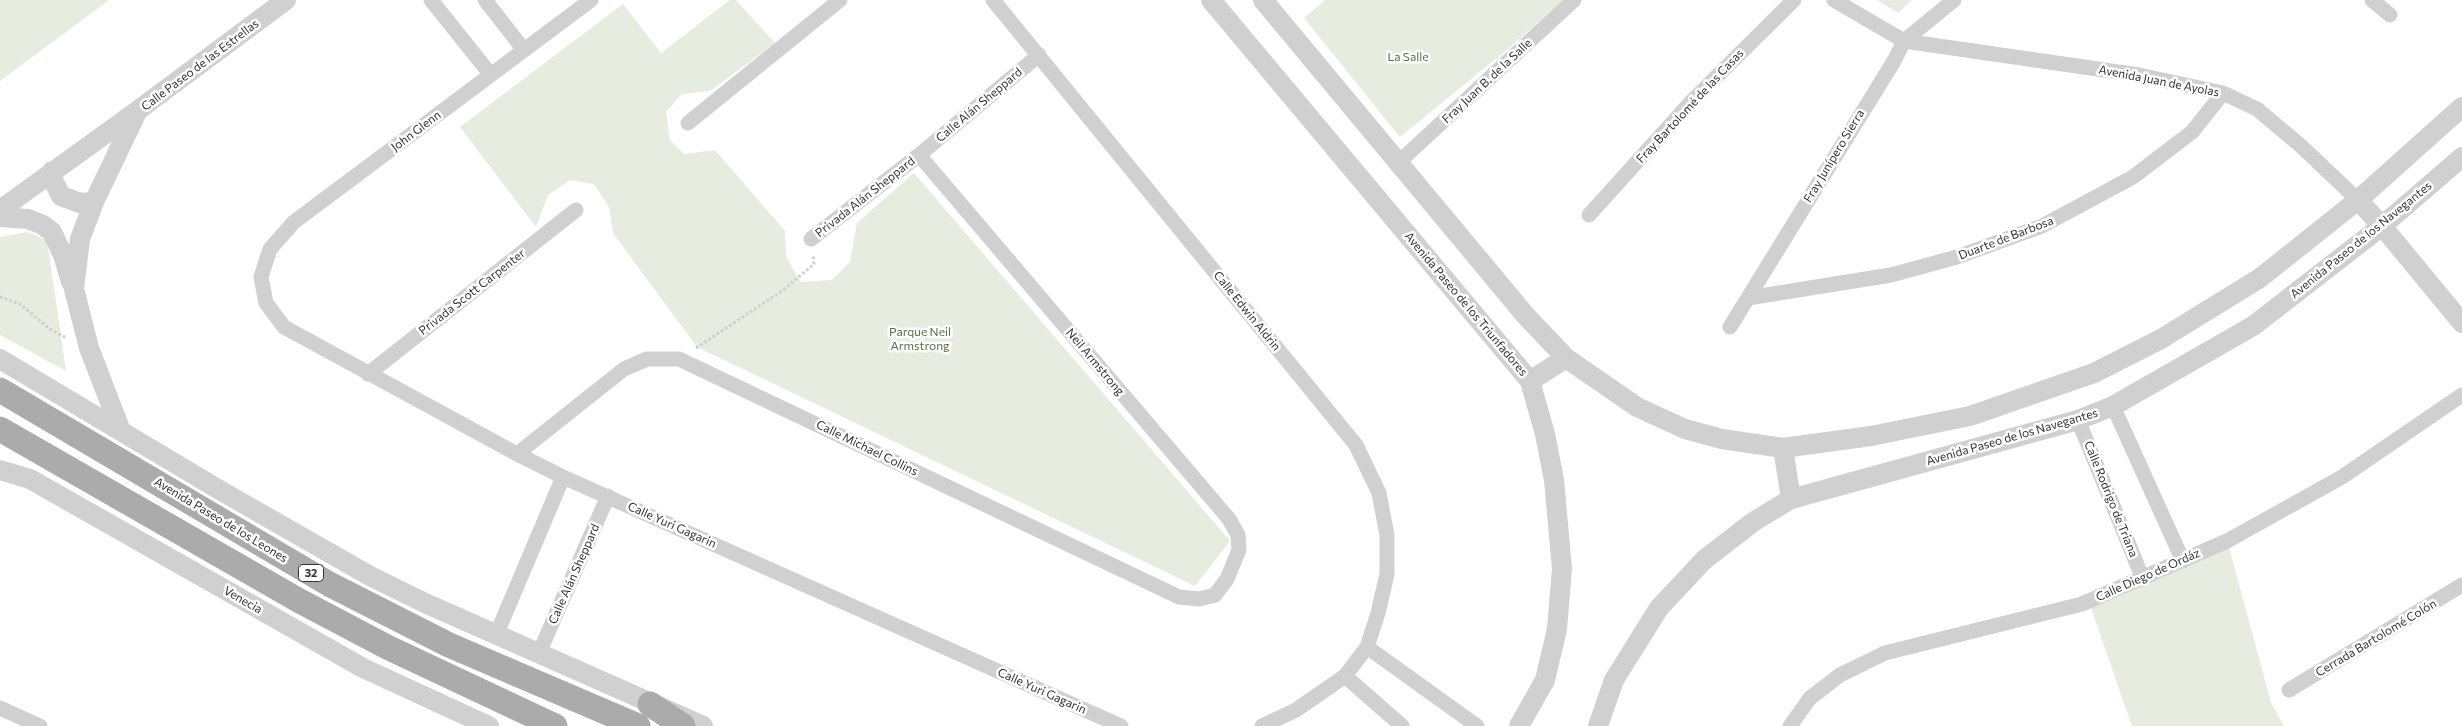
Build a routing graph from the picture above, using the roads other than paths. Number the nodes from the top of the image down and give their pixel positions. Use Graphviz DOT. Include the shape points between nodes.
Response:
graph roads {
  1 [pos="286,0"];
  2 [pos="431,0"];
  3 [pos="484,0"];
  4 [pos="590,0"];
  5 [pos="840,0"];
  6 [pos="1211,0"];
  7 [pos="1263,0"];
  8 [pos="1574,0"];
  9 [pos="1794,0"];
  10 [pos="1834,0"];
  11 [pos="1954,0"];
  12 [pos="2372,0"];
  13 [pos="1000,2"];
  14 [pos="2390,15"];
  15 [pos="1904,41"];
  16 [pos="524,50"];
  17 [pos="1039,55"];
  18 [pos="491,75"];
  19 [pos="2223,93"];
  20 [pos="2462,106"];
  21 [pos="137,112"];
  22 [pos="688,123"];
  23 [pos="918,155"];
  24 [pos="2462,156"];
  25 [pos="1399,162"];
  26 [pos="52,171"];
  27 [pos="2358,200"];
  28 [pos="94,202"];
  29 [pos="0,210"];
  30 [pos="576,210"];
  31 [pos="1589,214"];
  32 [pos="0,216"];
  33 [pos="2382,226"];
  34 [pos="811,239"];
  35 [pos="261,278"];
  36 [pos="74,288"];
  37 [pos="1748,298"];
  38 [pos="2462,323"];
  39 [pos="1730,327"];
  40 [pos="1566,358"];
  41 [pos="0,359"];
  42 [pos="368,374"];
  43 [pos="1530,381"];
  44 [pos="0,390"];
  45 [pos="2462,395"];
  46 [pos="2113,406"];
  47 [pos="2078,420"];
  48 [pos="0,429"];
  49 [pos="122,431"];
  50 [pos="1782,448"];
  51 [pos="517,454"];
  52 [pos="0,461"];
  53 [pos="0,470"];
  54 [pos="564,477"];
  55 [pos="30,479"];
  56 [pos="608,496"];
  57 [pos="1791,499"];
  58 [pos="2183,561"];
  59 [pos="1228,579"];
  60 [pos="2143,579"];
  61 [pos="2462,585"];
  62 [pos="497,633"];
  63 [pos="1367,647"];
  64 [pos="539,653"];
  65 [pos="1345,676"];
  66 [pos="2289,690"];
  67 [pos="650,704"];
  68 [pos="0,708"];
  69 [pos="40,726"];
  70 [pos="489,726"];
  71 [pos="555,726"];
  72 [pos="638,726"];
  73 [pos="683,726"];
  74 [pos="703,726"];
  75 [pos="1120,726"];
  76 [pos="1262,726"];
  77 [pos="1402,726"];
  78 [pos="1477,726"];
  79 [pos="1519,726"];
  80 [pos="1598,726"];
  81 [pos="1790,726"];
  1 -- 21 [label="street, Calle Paseo de las Estrellas"];
  2 -- 18 [label="street"];
  3 -- 16 [label="street"];
  4 -- 16 [label="street, John Glenn"];
  5 -- 22 [label="street"];
  6 -- 43 [label="street, Avenida Paseo de los Triunfadores"];
  7 -- 25 [label="street"];
  8 -- 25 [label="street, Fray Juan B. de la Salle"];
  9 -- 31 [label="street, Fray Bartolomé de las Casas" via="1692,101"];
  10 -- 15 [label="street, Avenida Juan de Ayolas"];
  11 -- 15 [label="street, Fray Junípero Sierra"];
  12 -- 14 [label="street"];
  13 -- 17 [label="street, Calle Edwin Aldrin"];
  15 -- 19 [label="street, Avenida Juan de Ayolas" via="2139,75"];
  15 -- 37 [label="street, Fray Junípero Sierra"];
  16 -- 18 [label="street, John Glenn"];
  17 -- 23 [label="street, Calle Alán Sheppard"];
  17 -- 63 [label="street, Calle Edwin Aldrin" via="1356,445 1379,493 1387,534 1387,574"];
  18 -- 35 [label="street, John Glenn" via="294,222 270,249"];
  19 -- 27 [label="street, Avenida Juan de Ayolas" via="2257,110"];
  19 -- 37 [label="street, Duarte de Barbosa" via="2192,132 2133,177 2042,226 1957,257 1891,276"];
  20 -- 27 [label="street"];
  21 -- 26 [label="street, Calle Paseo de las Estrellas"];
  21 -- 28 [label="street, Calle Paseo de las Estrellas"];
  23 -- 34 [label="street, Privada Alán Sheppard"];
  23 -- 59 [label="street, Neil Armstrong" via="1229,520 1238,535 1239,550"];
  24 -- 33 [label="street, Avenida Paseo de los Navegantes"];
  25 -- 40 [label="street" via="1526,316"];
  26 -- 28 [label="street" via="61,196 80,203"];
  26 -- 29 [label="street, Calle Paseo de las Estrellas"];
  27 -- 33 [label="street, Avenida Juan de Ayolas"];
  27 -- 50 [label="street" via="2260,278 2161,339 2094,373 1970,416 1871,436"];
  28 -- 36 [label="street, Calle Paseo de las Estrellas" via="80,239"];
  30 -- 42 [label="street, Privada Scott Carpenter"];
  32 -- 36 [label="street" via="28,219 52,232"];
  33 -- 38 [label="street, Avenida Juan de Ayolas"];
  33 -- 46 [label="street, Avenida Paseo de los Navegantes" via="2253,326"];
  35 -- 42 [label="street, Calle Yuri Gagarin" via="266,303 284,327"];
  36 -- 49 [label="street, Calle Paseo de las Estrellas" via="89,348"];
  37 -- 39 [label="street, Fray Junípero Sierra"];
  40 -- 43 [label="street"];
  40 -- 50 [label="street" via="1637,407 1685,429 1722,439"];
  41 -- 49 [label="street"];
  42 -- 51 [label="street, Calle Yuri Gagarin"];
  43 -- 79 [label="street, Avenida Paseo de los Triunfadores" via="1554,480 1562,569 1557,629 1545,680"];
  44 -- 72 [label="main road, Avenida Paseo de los Leones / 32" via="329,584 450,645"];
  45 -- 58 [label="street, Calle Diego de Ordáz" via="2342,477"];
  46 -- 47 [label="street, Avenida Paseo de los Navegantes"];
  46 -- 58 [label="street"];
  47 -- 57 [label="street, Avenida Paseo de los Navegantes"];
  47 -- 60 [label="street, Calle Rodrigo de Triana"];
  48 -- 71 [label="main road, 32" via="298,600 387,647"];
  49 -- 62 [label="street" via="370,576"];
  50 -- 57 [label="street"];
  51 -- 54 [label="street, Calle Yuri Gagarin"];
  51 -- 59 [label="street, Calle Michael Collins" via="624,370 647,359 679,359 1179,597 1199,599 1215,595"];
  52 -- 55 [label="street"];
  53 -- 55 [label="street, Venecia"];
  54 -- 56 [label="street, Calle Yuri Gagarin"];
  54 -- 62 [label="street"];
  55 -- 70 [label="street, Venecia" via="363,668"];
  56 -- 64 [label="street, Calle Alán Sheppard"];
  56 -- 75 [label="street, Calle Yuri Gagarin"];
  57 -- 80 [label="street, Avenida Paseo de los Navegantes" via="1752,522 1704,560 1659,608 1614,680"];
  58 -- 60 [label="street, Calle Diego de Ordáz"];
  60 -- 81 [label="street, Calle Diego de Ordáz" via="2082,604 1885,653 1840,675 1810,698"];
  61 -- 66 [label="street, Cerrada Bartolomé Colón"];
  62 -- 64 [label="street"];
  63 -- 65 [label="street, Calle Edwin Aldrin"];
  63 -- 78 [label="street"];
  64 -- 67 [label="street"];
  65 -- 76 [label="street" via="1296,710"];
  65 -- 77 [label="street"];
  67 -- 73 [label="main road"];
  67 -- 74 [label="street"];
  68 -- 69 [label="street"];
}
